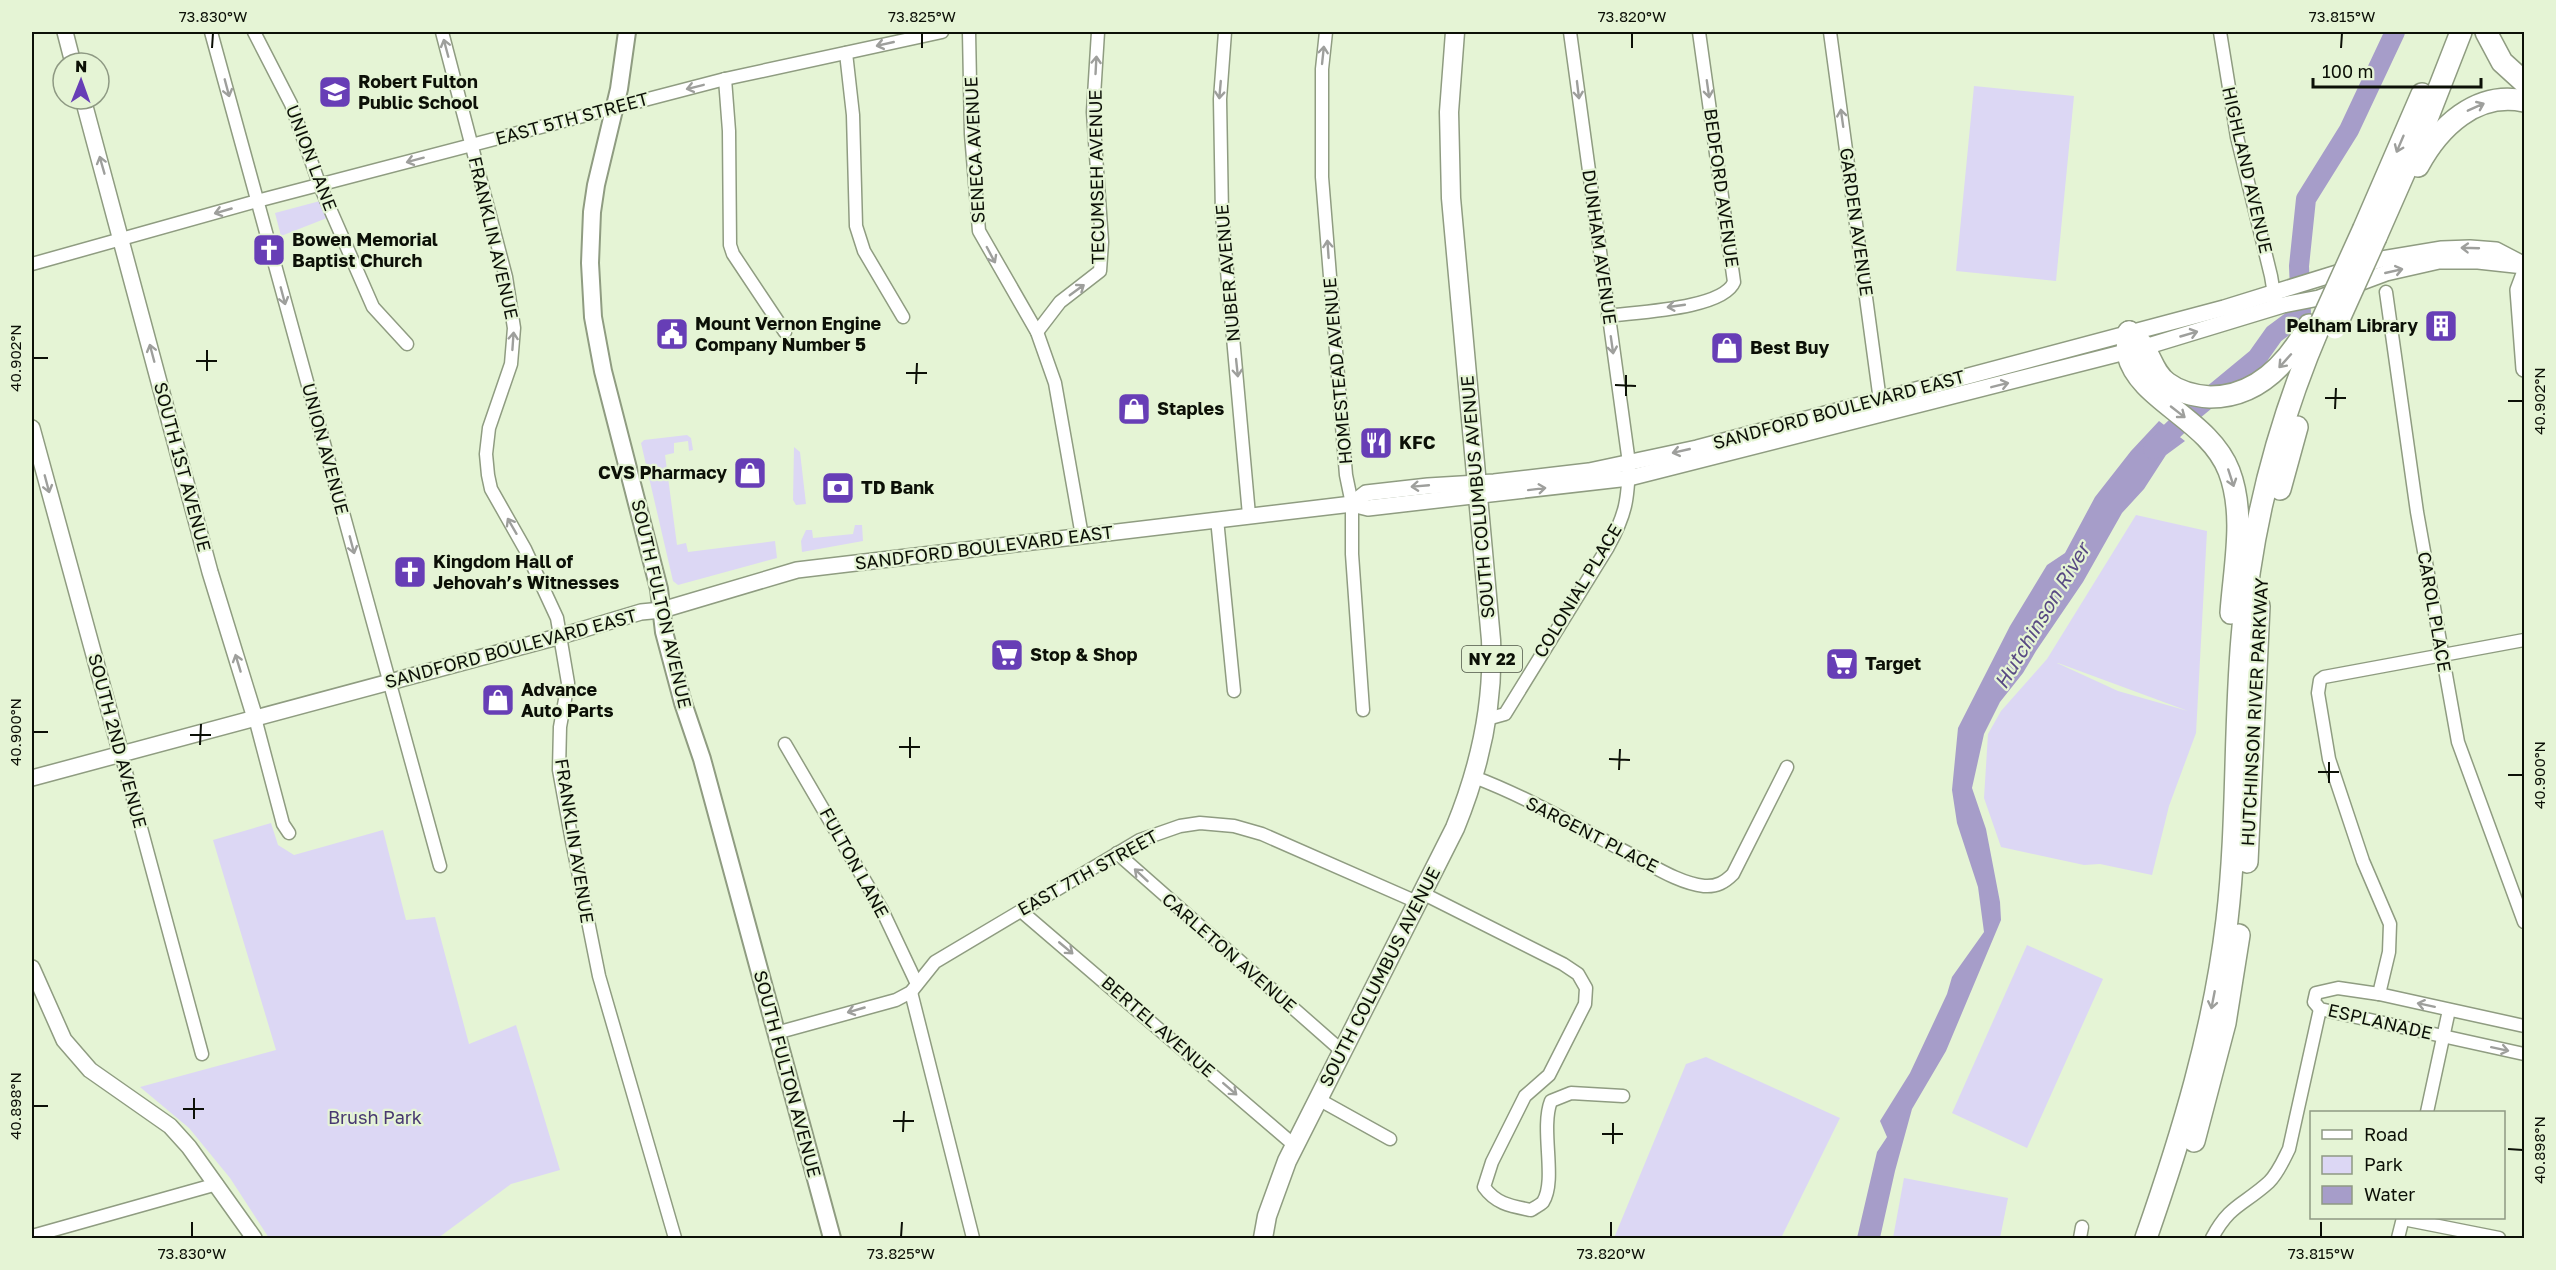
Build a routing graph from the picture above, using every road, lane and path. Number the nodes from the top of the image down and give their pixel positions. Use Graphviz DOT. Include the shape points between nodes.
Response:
graph roads {
  1 [pos="65,32"];
  2 [pos="212,32"];
  3 [pos="254,32"];
  4 [pos="442,32"];
  5 [pos="627,32"];
  6 [pos="942,32"];
  7 [pos="969,32"];
  8 [pos="1098,32"];
  9 [pos="1226,32"];
  10 [pos="1326,32"];
  11 [pos="1455,32"];
  12 [pos="1570,32"];
  13 [pos="1700,32"];
  14 [pos="1830,32"];
  15 [pos="2220,32"];
  16 [pos="2446,32"];
  17 [pos="2461,32"];
  18 [pos="2486,32"];
  19 [pos="71,51"];
  20 [pos="846,53"];
  21 [pos="725,79"];
  22 [pos="2524,82"];
  23 [pos="2524,101"];
  24 [pos="614,108"];
  25 [pos="86,111"];
  26 [pos="471,145"];
  27 [pos="320,186"];
  28 [pos="257,201"];
  29 [pos="2386,214"];
  30 [pos="2370,233"];
  31 [pos="122,239"];
  32 [pos="32,264"];
  33 [pos="2524,266"];
  34 [pos="2524,274"];
  35 [pos="2386,292"];
  36 [pos="2278,299"];
  37 [pos="1608,316"];
  38 [pos="2322,317"];
  39 [pos="903,318"];
  40 [pos="784,332"];
  41 [pos="1037,332"];
  42 [pos="2134,343"];
  43 [pos="407,344"];
  44 [pos="2524,369"];
  45 [pos="2162,389"];
  46 [pos="1881,406"];
  47 [pos="32,428"];
  48 [pos="1629,471"];
  49 [pos="1478,490"];
  50 [pos="1352,504"];
  51 [pos="1249,515"];
  52 [pos="1217,519"];
  53 [pos="1082,536"];
  54 [pos="662,610"];
  55 [pos="561,636"];
  56 [pos="2524,640"];
  57 [pos="2441,655"];
  58 [pos="389,682"];
  59 [pos="1234,691"];
  60 [pos="1363,710"];
  61 [pos="255,718"];
  62 [pos="1488,719"];
  63 [pos="785,744"];
  64 [pos="121,754"];
  65 [pos="1787,767"];
  66 [pos="1474,777"];
  67 [pos="32,778"];
  68 [pos="289,833"];
  69 [pos="2233,844"];
  70 [pos="1117,853"];
  71 [pos="440,866"];
  72 [pos="1420,897"];
  73 [pos="1021,911"];
  74 [pos="2524,922"];
  75 [pos="32,968"];
  76 [pos="914,988"];
  77 [pos="2379,994"];
  78 [pos="2320,1009"];
  79 [pos="2449,1010"];
  80 [pos="2524,1026"];
  81 [pos="776,1033"];
  82 [pos="2444,1036"];
  83 [pos="1343,1052"];
  84 [pos="202,1053"];
  85 [pos="2524,1054"];
  86 [pos="1623,1096"];
  87 [pos="1318,1099"];
  88 [pos="2427,1111"];
  89 [pos="1390,1139"];
  90 [pos="1294,1145"];
  91 [pos="217,1184"];
  92 [pos="2403,1219"];
  93 [pos="2408,1219"];
  94 [pos="32,1236"];
  95 [pos="254,1239"];
  96 [pos="675,1239"];
  97 [pos="831,1239"];
  98 [pos="973,1239"];
  99 [pos="1263,1239"];
  100 [pos="2146,1239"];
  101 [pos="2160,1239"];
  102 [pos="2212,1239"];
  103 [pos="2398,1239"];
  104 [pos="2499,1239"];
  1 -- 19 [label="street"];
  2 -- 28 [label="street, UNION AVENUE, one-way"];
  3 -- 27 [label="street, UNION LANE" via="291,104"];
  26 -- 4 [label="street, FRANKLIN AVENUE, one-way"];
  5 -- 24 [label="main road, SOUTH FULTON AVENUE"];
  6 -- 20 [label="street, EAST 5TH STREET, one-way"];
  7 -- 41 [label="street, SENECA AVENUE, one-way" via="971,134 979,231"];
  41 -- 8 [label="street, TECUMSEH AVENUE, one-way" via="1060,302 1100,271 1094,112"];
  9 -- 51 [label="street, NUBER AVENUE, one-way" via="1220,99 1222,215"];
  50 -- 10 [label="street, HOMESTEAD AVENUE, one-way" via="1346,475 1322,177"];
  11 -- 49 [label="main road, SOUTH COLUMBUS AVENUE / NY 22" via="1449,111 1451,198"];
  12 -- 37 [label="street, DUNHAM AVENUE, one-way"];
  13 -- 37 [label="street, BEDFORD AVENUE, one-way" via="1734,282 1723,295 1706,302"];
  46 -- 14 [label="street, GARDEN AVENUE, one-way"];
  15 -- 36 [label="street, HIGHLAND AVENUE" via="2236,137"];
  16 -- 30 [label="highway, HUTCHINSON RIVER PARKWAY, one-way"];
  17 -- 29 [label="highway, HUTCHINSON RIVER PARKWAY"];
  18 -- 22 [label="highway" via="2502,62"];
  20 -- 21 [label="street, EAST 5TH STREET"];
  20 -- 39 [label="street" via="853,115 856,226 864,251"];
  21 -- 24 [label="street, EAST 5TH STREET, one-way"];
  21 -- 40 [label="street" via="730,245"];
  29 -- 23 [label="highway, one-way" via="2430,147 2454,120 2492,101"];
  24 -- 26 [label="street, EAST 5TH STREET"];
  24 -- 54 [label="main road, SOUTH FULTON AVENUE" via="592,212 592,301 603,371"];
  31 -- 25 [label="street, SOUTH 1ST AVENUE, one-way"];
  26 -- 27 [label="street, EAST 5TH STREET, one-way"];
  55 -- 26 [label="street, FRANKLIN AVENUE, one-way" via="543,585 491,489 488,475 489,428 511,364 514,328 506,277"];
  27 -- 28 [label="street, EAST 5TH STREET"];
  27 -- 43 [label="street, UNION LANE" via="373,307"];
  28 -- 31 [label="street, EAST 5TH STREET, one-way"];
  28 -- 58 [label="street, UNION AVENUE, one-way"];
  29 -- 30 [label="highway, HUTCHINSON RIVER PARKWAY"];
  30 -- 38 [label="highway, HUTCHINSON RIVER PARKWAY, bridge"];
  31 -- 32 [label="street, EAST 5TH STREET"];
  61 -- 31 [label="street, SOUTH 1ST AVENUE, one-way" via="210,572"];
  33 -- 36 [label="street, SANDFORD BOULEVARD EAST, one-way" via="2496,250 2442,249 2382,259 2321,279"];
  38 -- 33 [label="street, SANDFORD BOULEVARD EAST, one-way" via="2385,273 2439,261"];
  34 -- 44 [label="street" via="2518,290"];
  35 -- 57 [label="street, CAROL PLACE"];
  36 -- 38 [label="street, SANDFORD BOULEVARD EAST"];
  36 -- 42 [label="street, SANDFORD BOULEVARD EAST"];
  42 -- 36 [label="street, SANDFORD BOULEVARD EAST, one-way"];
  37 -- 48 [label="street, DUNHAM AVENUE, one-way"];
  38 -- 45 [label="highway, one-way" via="2281,366 2243,391 2205,396"];
  38 -- 69 [label="highway, HUTCHINSON RIVER PARKWAY" via="2282,428 2254,542 2240,656"];
  38 -- 101 [label="highway, HUTCHINSON RIVER PARKWAY" via="2270,533 2259,612 2246,879 2234,973 2203,1109"];
  41 -- 53 [label="street, SENECA AVENUE" via="1056,383"];
  42 -- 45 [label="highway" via="2136,372"];
  42 -- 46 [label="street, SANDFORD BOULEVARD EAST"];
  45 -- 69 [label="highway, one-way" via="2216,446 2227,466 2237,504 2228,684 2227,795"];
  46 -- 48 [label="street, SANDFORD BOULEVARD EAST"];
  47 -- 64 [label="street, SOUTH 2ND AVENUE, one-way"];
  48 -- 49 [label="street, SANDFORD BOULEVARD EAST" via="1589,471"];
  48 -- 62 [label="street, COLONIAL PLACE" via="1626,507 1608,547 1505,714"];
  49 -- 50 [label="street, SANDFORD BOULEVARD EAST" via="1454,483 1366,493"];
  49 -- 62 [label="main road, SOUTH COLUMBUS AVENUE / NY 22" via="1491,640"];
  50 -- 51 [label="street, SANDFORD BOULEVARD EAST"];
  50 -- 60 [label="street, HOMESTEAD AVENUE"];
  51 -- 52 [label="street, SANDFORD BOULEVARD EAST"];
  52 -- 53 [label="street, SANDFORD BOULEVARD EAST"];
  52 -- 59 [label="street"];
  53 -- 54 [label="street, SANDFORD BOULEVARD EAST" via="797,570"];
  54 -- 55 [label="street, SANDFORD BOULEVARD EAST" via="641,612"];
  54 -- 81 [label="main road, SOUTH FULTON AVENUE" via="681,697 700,750"];
  55 -- 58 [label="street, SANDFORD BOULEVARD EAST"];
  55 -- 96 [label="street, FRANKLIN AVENUE" via="568,683 560,727 560,770 571,836 599,976"];
  56 -- 57 [label="street"];
  57 -- 74 [label="street, CAROL PLACE" via="2457,742"];
  57 -- 77 [label="street" via="2324,677 2318,686 2332,767 2363,861 2390,924 2389,952"];
  58 -- 61 [label="street, SANDFORD BOULEVARD EAST"];
  58 -- 71 [label="street, UNION AVENUE"];
  61 -- 64 [label="street, SANDFORD BOULEVARD EAST"];
  61 -- 68 [label="street, SOUTH 1ST AVENUE" via="283,824"];
  62 -- 66 [label="main road, SOUTH COLUMBUS AVENUE / NY 22"];
  63 -- 76 [label="street, FULTON LANE" via="882,910"];
  64 -- 67 [label="street, SANDFORD BOULEVARD EAST"];
  64 -- 84 [label="street, SOUTH 2ND AVENUE"];
  65 -- 66 [label="street, SARGENT PLACE" via="1733,874 1712,886 1665,872"];
  66 -- 72 [label="main road, SOUTH COLUMBUS AVENUE / NY 22" via="1455,828"];
  69 -- 100 [label="highway, HUTCHINSON RIVER PARKWAY, one-way" via="2224,941 2203,1049 2176,1150"];
  70 -- 72 [label="street, EAST 7TH STREET" via="1180,826 1234,826"];
  70 -- 73 [label="street, EAST 7TH STREET"];
  83 -- 70 [label="street, CARLETON AVENUE, one-way"];
  72 -- 83 [label="main road, SOUTH COLUMBUS AVENUE / NY 22"];
  72 -- 86 [label="street, EAST 7TH STREET" via="1563,964 1578,974 1586,988 1585,1004 1549,1075 1525,1096 1492,1162 1484,1187 1492,1198 1531,1210 1542,1202 1547,1186 1546,1114 1551,1101 1570,1093"];
  73 -- 76 [label="street, EAST 7TH STREET" via="935,962"];
  73 -- 90 [label="street, BERTEL AVENUE, one-way"];
  75 -- 91 [label="street" via="64,1040 90,1070 170,1126"];
  76 -- 81 [label="street, EAST 7TH STREET, one-way" via="896,1000"];
  76 -- 98 [label="street, FULTON LANE"];
  77 -- 78 [label="street, ESPLANADE" via="2338,988 2324,990 2316,993 2314,1002"];
  79 -- 77 [label="street, ESPLANADE, one-way"];
  78 -- 82 [label="street, ESPLANADE"];
  78 -- 102 [label="street" via="2289,1149 2272,1178 2232,1209"];
  79 -- 80 [label="street, ESPLANADE"];
  79 -- 82 [label="street"];
  81 -- 97 [label="main road, SOUTH FULTON AVENUE"];
  82 -- 85 [label="street, ESPLANADE, one-way"];
  82 -- 88 [label="street"];
  83 -- 87 [label="main road, SOUTH COLUMBUS AVENUE / NY 22"];
  87 -- 89 [label="street"];
  87 -- 90 [label="main road, SOUTH COLUMBUS AVENUE / NY 22"];
  90 -- 99 [label="main road, SOUTH COLUMBUS AVENUE / NY 22" via="1274,1193"];
  91 -- 94 [label="street"];
  91 -- 95 [label="street"];
  92 -- 103 [label="street"];
  93 -- 104 [label="street"];
}
